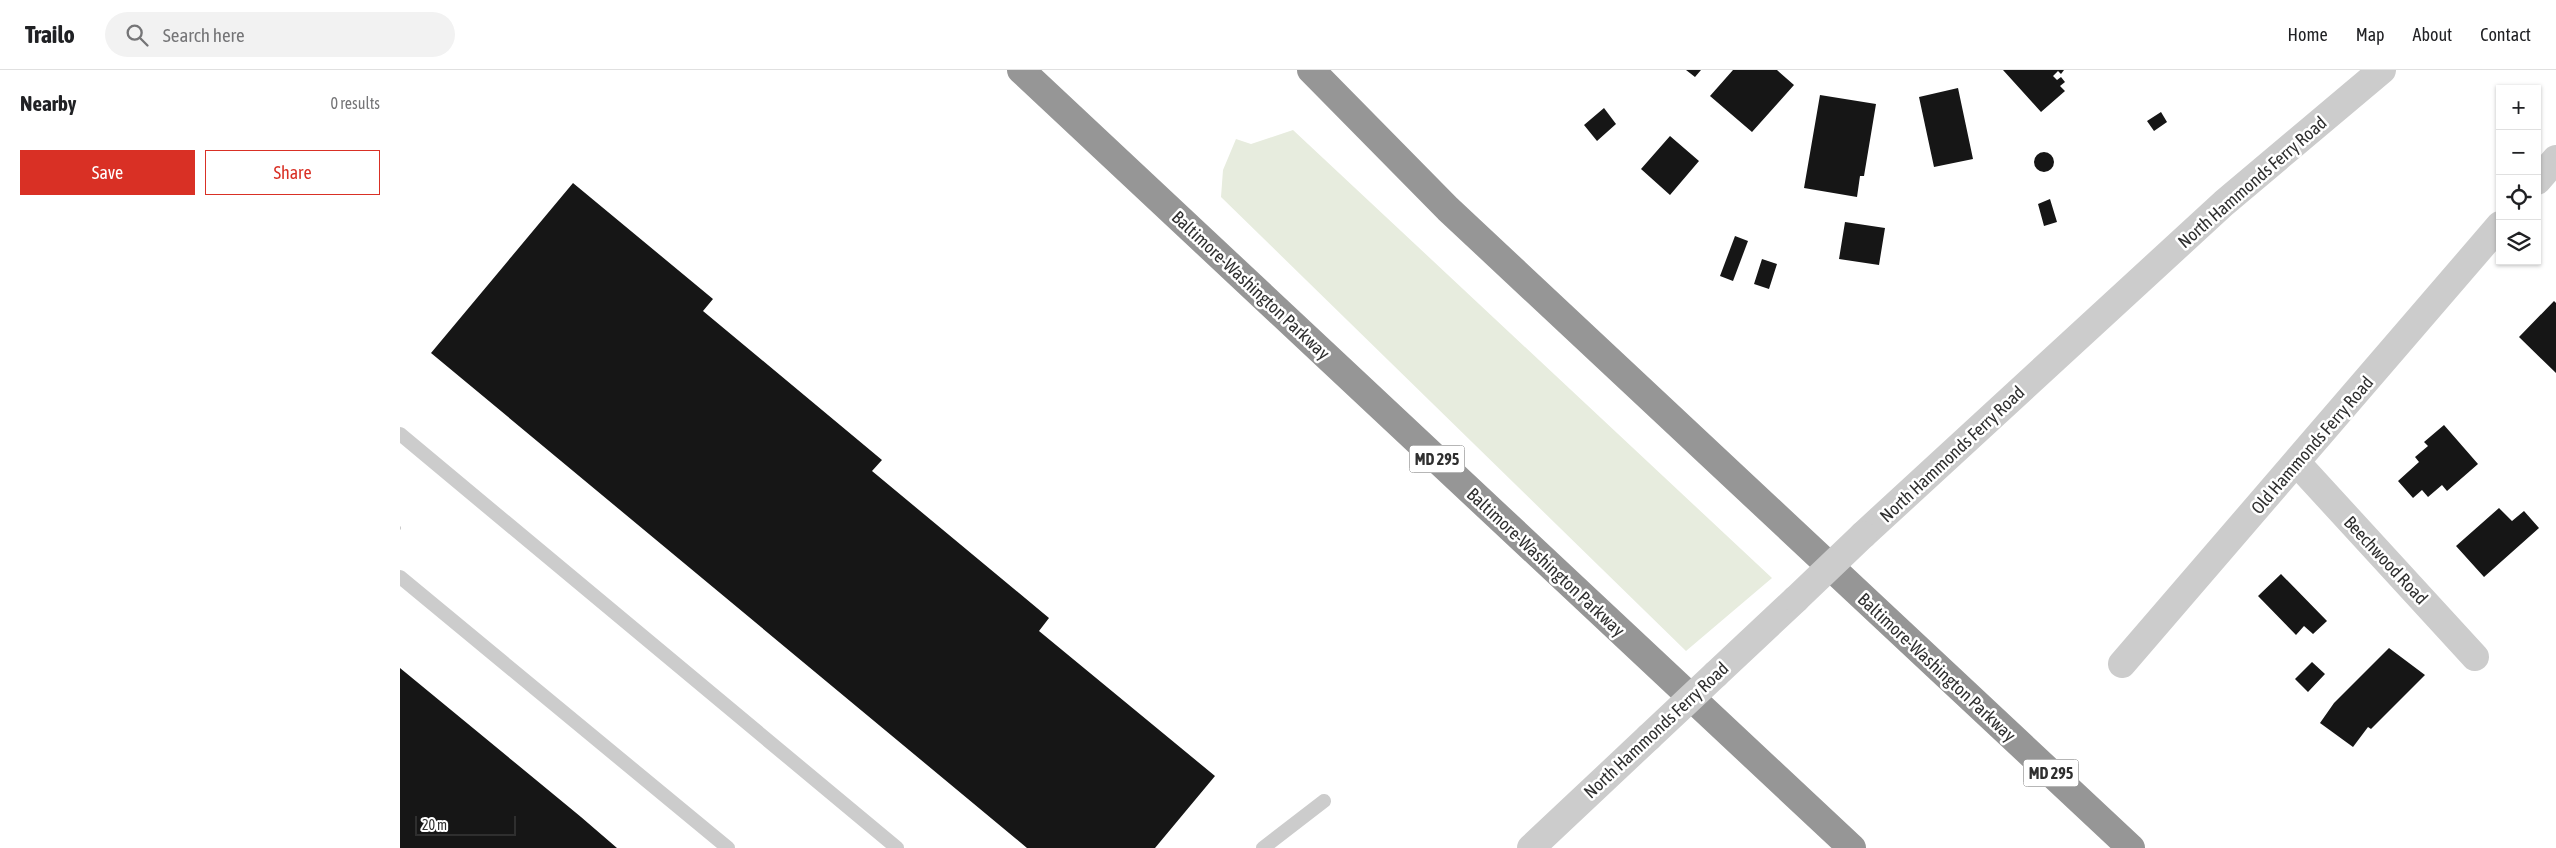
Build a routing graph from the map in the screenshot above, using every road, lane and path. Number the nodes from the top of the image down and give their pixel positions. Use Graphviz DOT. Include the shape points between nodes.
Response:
graph roads {
  1 [pos="1021,70"];
  2 [pos="1311,70"];
  3 [pos="2382,70"];
  4 [pos="2556,159"];
  5 [pos="2541,176"];
  6 [pos="2496,230"];
  7 [pos="400,434"];
  8 [pos="2297,463"];
  9 [pos="400,578"];
  10 [pos="2475,657"];
  11 [pos="2122,664"];
  12 [pos="1324,801"];
  13 [pos="728,848"];
  14 [pos="897,848"];
  15 [pos="1263,848"];
  16 [pos="1531,848"];
  17 [pos="1852,848"];
  18 [pos="2131,848"];
  1 -- 17 [label="highway, Baltimore-Washington Parkway / MD 295"];
  2 -- 18 [label="highway, Baltimore-Washington Parkway / MD 295" via="1448,209"];
  3 -- 16 [label="street, North Hammonds Ferry Road, bridge" via="2224,202 1863,535"];
  4 -- 5 [label="street"];
  6 -- 8 [label="street, Old Hammonds Ferry Road"];
  7 -- 14 [label="lane"];
  8 -- 10 [label="street, Beechwood Road"];
  8 -- 11 [label="street, Old Hammonds Ferry Road"];
  9 -- 13 [label="lane"];
  12 -- 15 [label="lane"];
}
